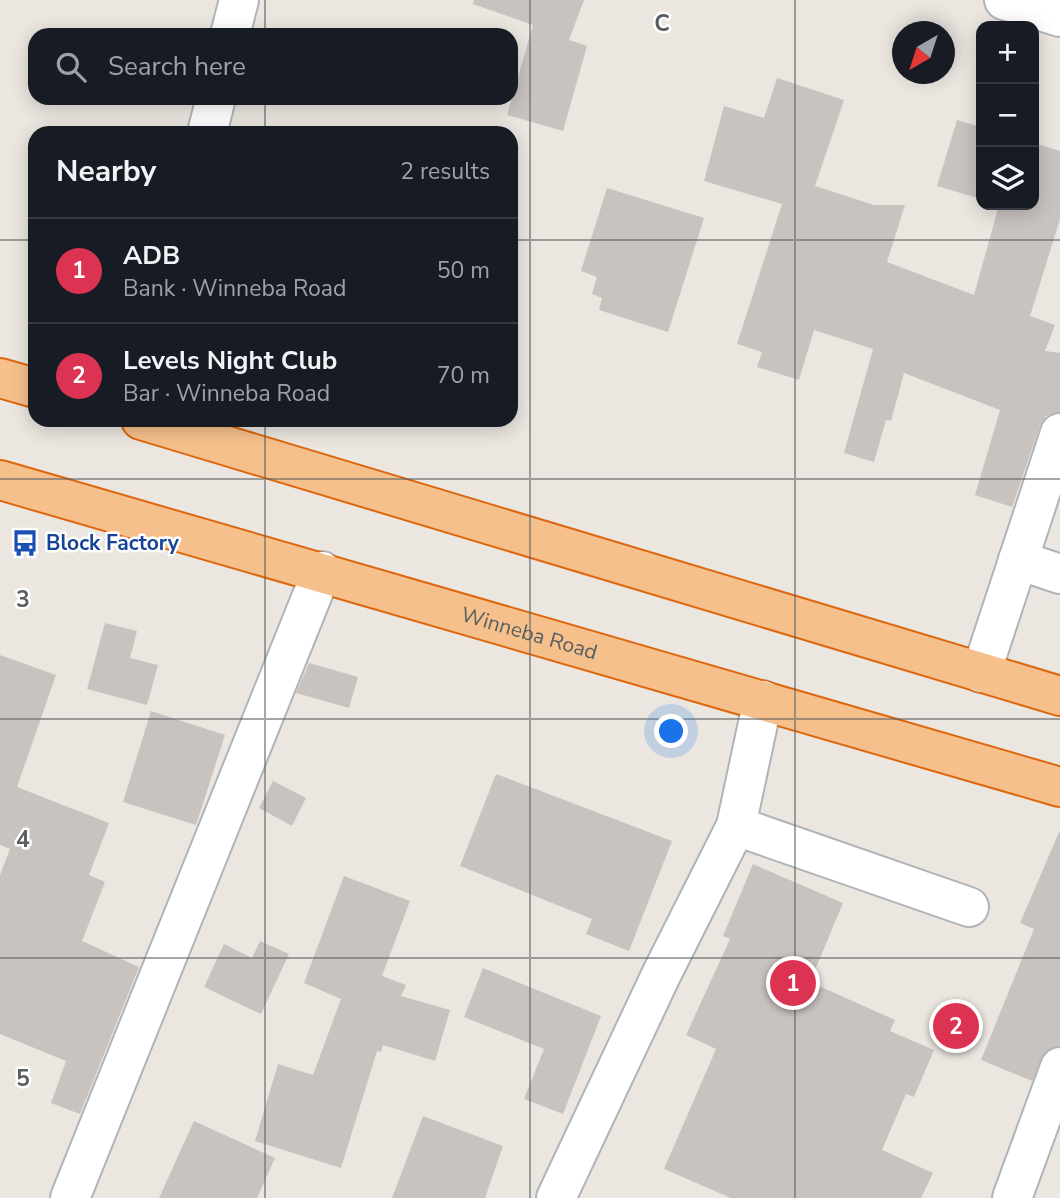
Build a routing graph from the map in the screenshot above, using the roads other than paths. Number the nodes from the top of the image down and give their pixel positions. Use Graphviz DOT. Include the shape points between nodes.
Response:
graph roads {
  1 [pos="239,0"];
  2 [pos="1004,0"];
  3 [pos="1060,17"];
  4 [pos="232,28"];
  5 [pos="214,105"];
  6 [pos="209,126"];
  7 [pos="0,378"];
  8 [pos="28,386"];
  9 [pos="164,427"];
  10 [pos="1060,433"];
  11 [pos="0,480"];
  12 [pos="1018,560"];
  13 [pos="322,571"];
  14 [pos="1060,574"];
  15 [pos="981,673"];
  16 [pos="1060,696"];
  17 [pos="763,700"];
  18 [pos="1060,787"];
  19 [pos="736,826"];
  20 [pos="969,907"];
  21 [pos="1060,1067"];
  22 [pos="70,1198"];
  23 [pos="556,1198"];
  24 [pos="1012,1198"];
  1 -- 4 [label="street"];
  2 -- 3 [label="street"];
  5 -- 6 [label="street"];
  7 -- 8 [label="highway"];
  9 -- 15 [label="highway"];
  10 -- 12 [label="street"];
  11 -- 13 [label="highway, Winneba Road"];
  12 -- 14 [label="street"];
  12 -- 15 [label="street"];
  13 -- 17 [label="highway, Winneba Road"];
  13 -- 22 [label="street"];
  15 -- 16 [label="highway"];
  17 -- 18 [label="highway, Winneba Road"];
  17 -- 19 [label="street"];
  19 -- 20 [label="street"];
  19 -- 23 [label="street"];
  21 -- 24 [label="street"];
}
